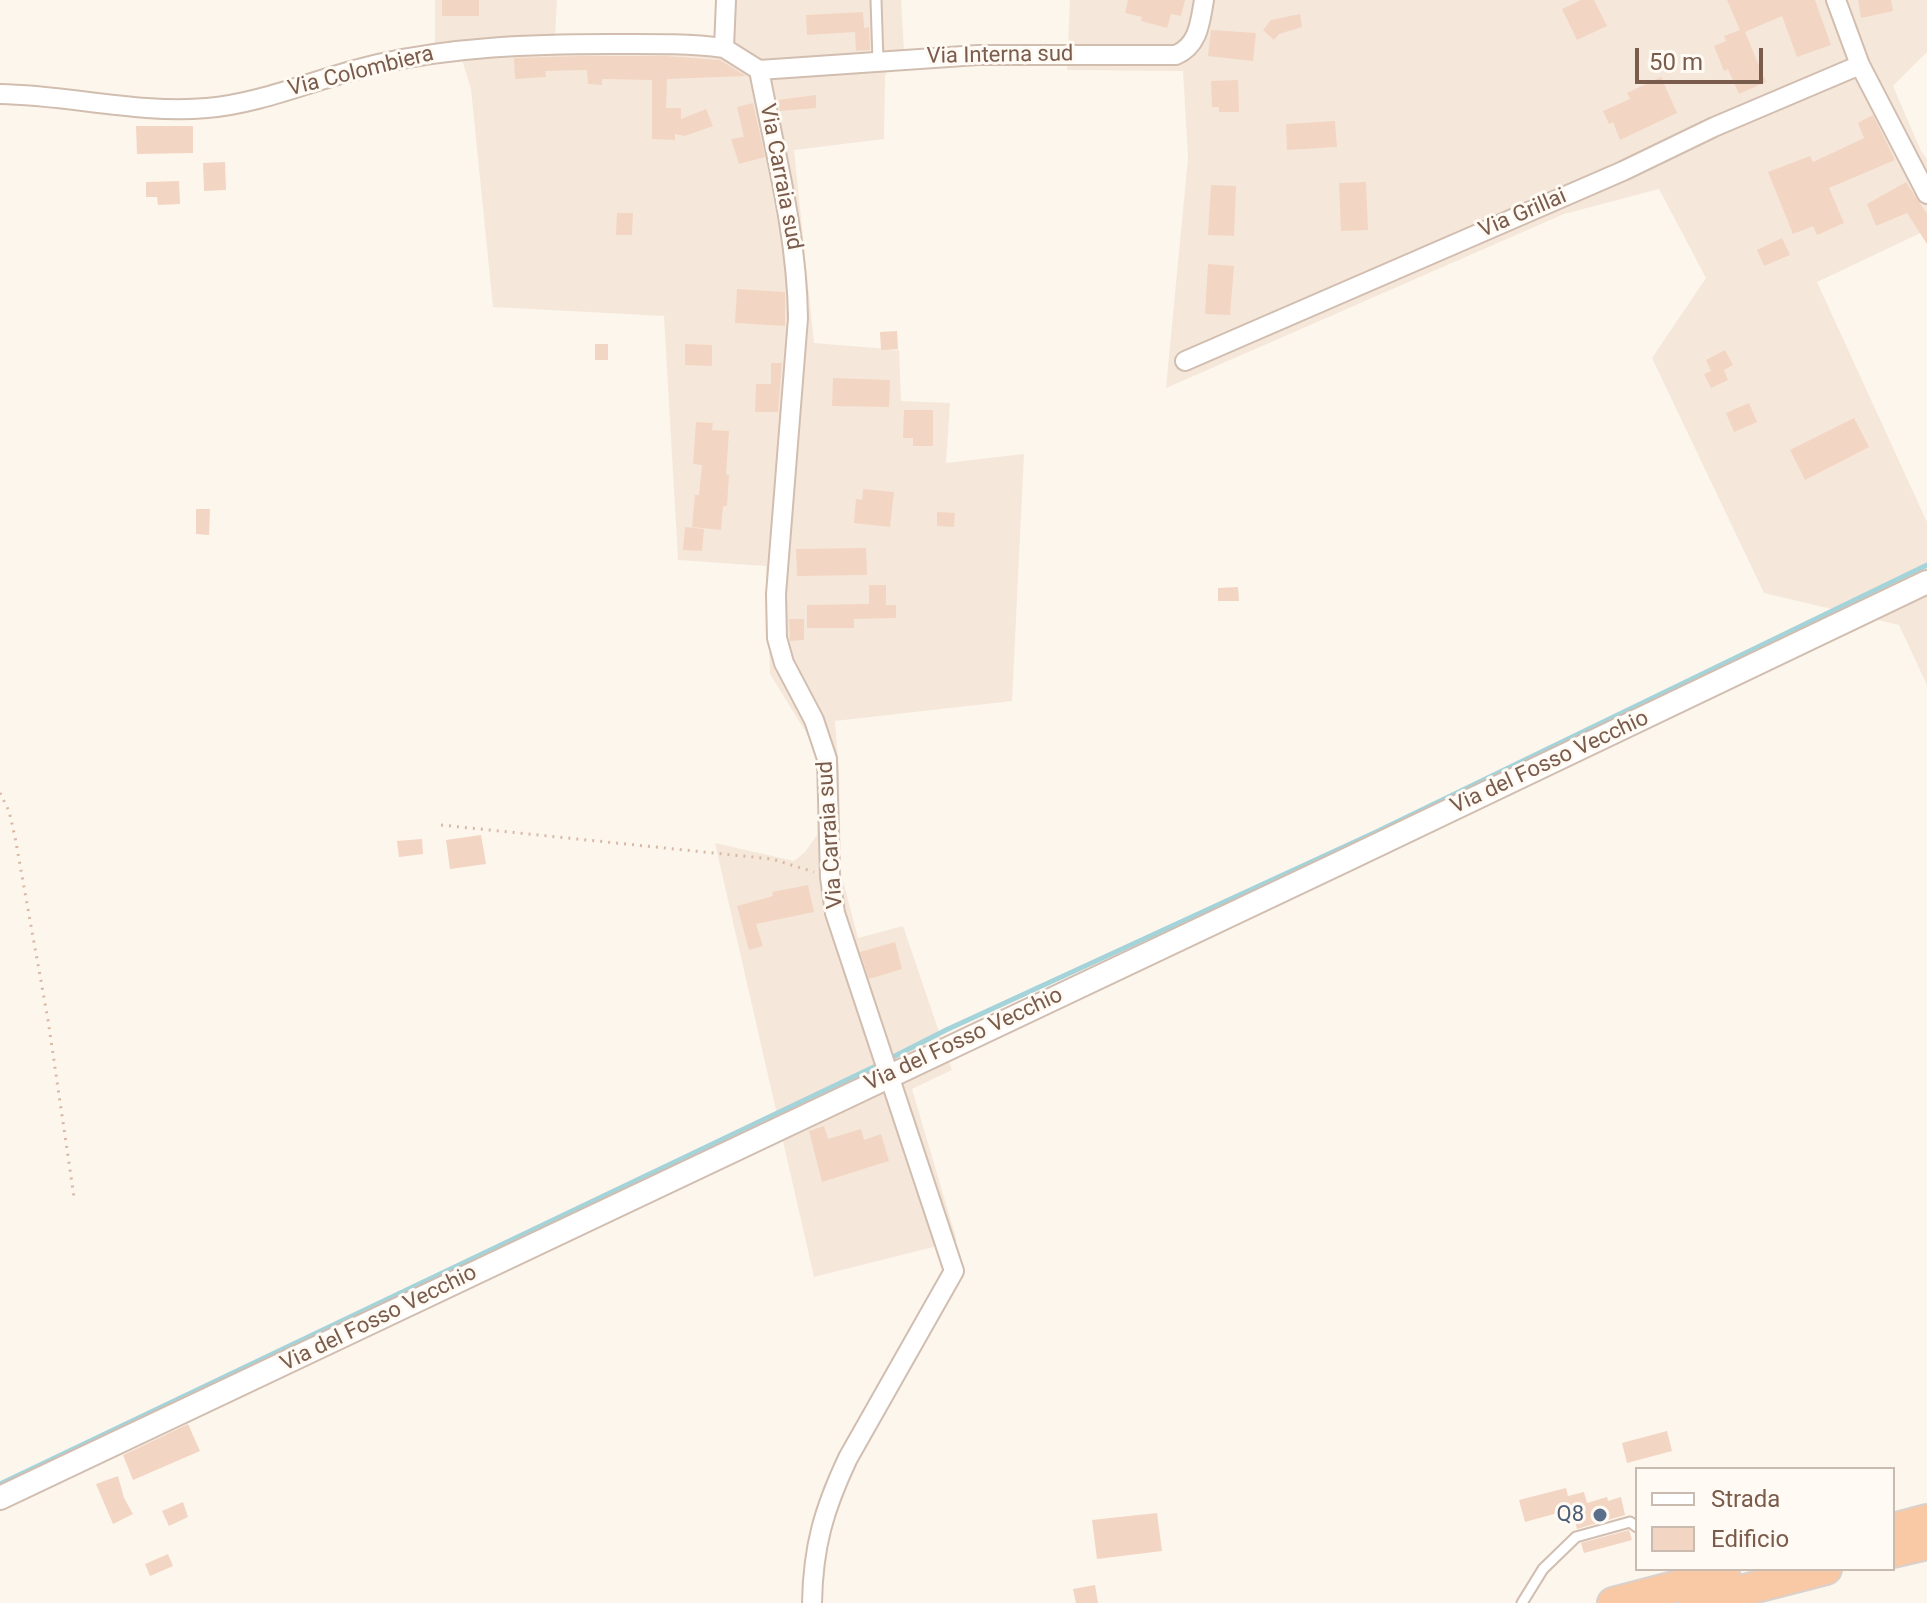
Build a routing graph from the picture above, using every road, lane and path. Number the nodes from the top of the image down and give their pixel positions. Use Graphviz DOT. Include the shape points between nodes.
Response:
graph roads {
  1 [pos="726,0"];
  2 [pos="876,0"];
  3 [pos="1204,0"];
  4 [pos="1836,0"];
  5 [pos="724,48"];
  6 [pos="878,61"];
  7 [pos="1860,65"];
  8 [pos="759,70"];
  9 [pos="0,94"];
  10 [pos="1927,194"];
  11 [pos="1185,361"];
  12 [pos="1927,582"];
  13 [pos="0,793"];
  14 [pos="441,825"];
  15 [pos="830,877"];
  16 [pos="886,1066"];
  17 [pos="74,1197"];
  18 [pos="0,1498"];
  19 [pos="1927,1520"];
  20 [pos="1635,1526"];
  21 [pos="1895,1534"];
  22 [pos="1895,1534"];
  23 [pos="1927,1544"];
  24 [pos="1734,1571"];
  25 [pos="1818,1571"];
  26 [pos="812,1603"];
  27 [pos="1522,1603"];
  28 [pos="1613,1603"];
  29 [pos="1694,1603"];
  1 -- 5 [label="street"];
  2 -- 6 [label="lane"];
  3 -- 6 [label="street, Via Interna sud" via="1196,36 1176,55"];
  4 -- 7 [label="street"];
  5 -- 8 [label="street"];
  5 -- 9 [label="street, Via Colombiera" via="565,44 459,50 373,65 206,108"];
  6 -- 8 [label="street, Via Interna sud"];
  7 -- 10 [label="street"];
  7 -- 11 [label="street, Via Grillai"];
  8 -- 15 [label="street, Via Carraia sud" via="798,282 777,638 825,748"];
  12 -- 16 [label="street, Via del Fosso Vecchio"];
  13 -- 17 [label="path" via="15,837"];
  14 -- 15 [label="path" via="772,859"];
  15 -- 16 [label="street, Via Carraia sud" via="835,913"];
  16 -- 18 [label="street, Via del Fosso Vecchio"];
  16 -- 26 [label="street, Via Carraia sud" via="954,1271 833,1489 815,1548"];
  19 -- 21 [label="highway"];
  20 -- 27 [label="lane" via="1630,1522 1576,1537 1543,1569"];
  22 -- 23 [label="highway"];
  24 -- 28 [label="highway"];
  25 -- 29 [label="highway"];
}
